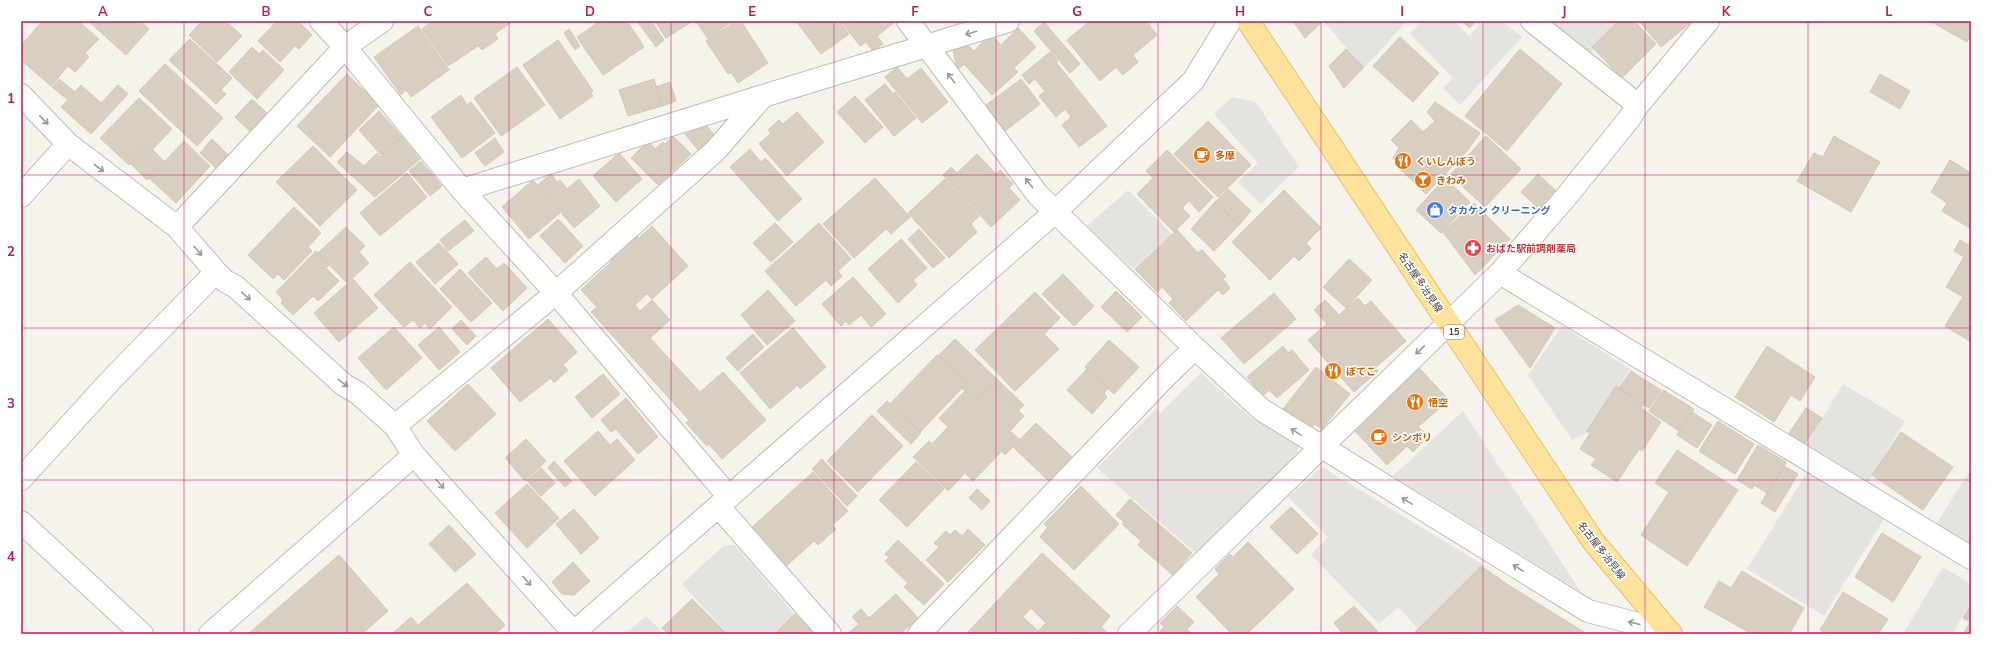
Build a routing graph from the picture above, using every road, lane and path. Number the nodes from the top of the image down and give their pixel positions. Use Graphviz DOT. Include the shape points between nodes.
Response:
graph roads {
  1 [pos="320,21"];
  2 [pos="382,21"];
  3 [pos="908,21"];
  4 [pos="1008,21"];
  5 [pos="1230,21"];
  6 [pos="1248,21"];
  7 [pos="1532,21"];
  8 [pos="1708,21"];
  9 [pos="927,46"];
  10 [pos="345,47"];
  11 [pos="21,95"];
  12 [pos="764,96"];
  13 [pos="1638,105"];
  14 [pos="68,144"];
  15 [pos="462,190"];
  16 [pos="21,196"];
  17 [pos="1055,212"];
  18 [pos="177,226"];
  19 [pos="216,272"];
  20 [pos="1500,273"];
  21 [pos="556,293"];
  22 [pos="1448,323"];
  23 [pos="1195,348"];
  24 [pos="395,426"];
  25 [pos="1319,447"];
  26 [pos="414,455"];
  27 [pos="21,479"];
  28 [pos="724,502"];
  29 [pos="21,522"];
  30 [pos="1971,558"];
  31 [pos="572,633"];
  32 [pos="1669,633"];
  33 [pos="142,634"];
  34 [pos="210,634"];
  35 [pos="830,634"];
  36 [pos="919,634"];
  37 [pos="1129,634"];
  1 -- 10 [label="street"];
  2 -- 10 [label="street"];
  3 -- 9 [label="street"];
  4 -- 9 [label="street, one-way"];
  5 -- 17 [label="street" via="1193,81"];
  6 -- 22 [label="main road, 名古屋多治見線 / 15"];
  7 -- 13 [label="street"];
  8 -- 13 [label="street"];
  9 -- 12 [label="street"];
  17 -- 9 [label="street, one-way" via="1038,195"];
  10 -- 15 [label="street"];
  10 -- 18 [label="street"];
  11 -- 14 [label="street, one-way"];
  12 -- 15 [label="street"];
  12 -- 21 [label="street" via="716,150"];
  13 -- 20 [label="street" via="1566,197"];
  14 -- 16 [label="street"];
  14 -- 18 [label="street, one-way"];
  15 -- 21 [label="street"];
  17 -- 23 [label="street"];
  17 -- 28 [label="street"];
  18 -- 19 [label="street, one-way"];
  19 -- 24 [label="street, one-way"];
  19 -- 27 [label="street" via="111,380"];
  20 -- 22 [label="street"];
  20 -- 30 [label="street"];
  21 -- 24 [label="street"];
  21 -- 28 [label="street"];
  22 -- 25 [label="street, one-way"];
  22 -- 32 [label="main road, 名古屋多治見線 / 15" via="1593,541"];
  25 -- 23 [label="street, one-way" via="1262,410"];
  23 -- 36 [label="street"];
  24 -- 26 [label="street"];
  32 -- 25 [label="street, one-way" via="1588,611"];
  25 -- 37 [label="street"];
  26 -- 31 [label="street, one-way"];
  26 -- 34 [label="street"];
  28 -- 31 [label="street"];
  28 -- 35 [label="street"];
  29 -- 33 [label="street"];
}
